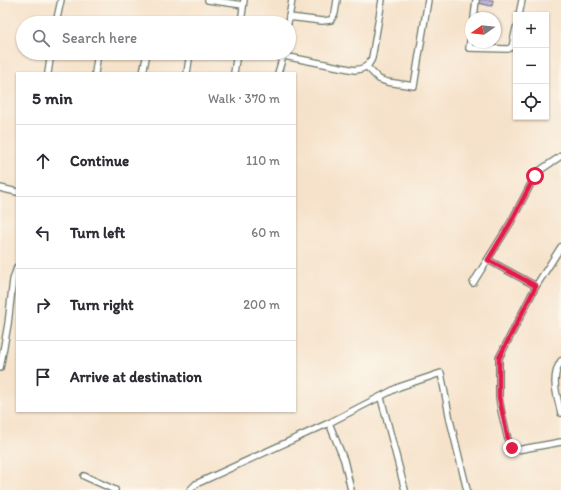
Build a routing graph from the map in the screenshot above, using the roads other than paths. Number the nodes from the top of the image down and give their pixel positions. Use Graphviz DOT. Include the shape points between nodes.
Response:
graph roads {
  1 [pos="61,0"];
  2 [pos="208,0"];
  3 [pos="292,0"];
  4 [pos="337,0"];
  5 [pos="382,0"];
  6 [pos="428,0"];
  7 [pos="476,0"];
  8 [pos="522,0"];
  9 [pos="244,3"];
  10 [pos="475,12"];
  11 [pos="520,12"];
  12 [pos="58,16"];
  13 [pos="242,16"];
  14 [pos="290,16"];
  15 [pos="296,20"];
  16 [pos="513,42"];
  17 [pos="469,48"];
  18 [pos="296,57"];
  19 [pos="50,60"];
  20 [pos="97,60"];
  21 [pos="146,60"];
  22 [pos="189,60"];
  23 [pos="235,60"];
  24 [pos="282,60"];
  25 [pos="366,67"];
  26 [pos="48,72"];
  27 [pos="95,72"];
  28 [pos="143,72"];
  29 [pos="187,72"];
  30 [pos="234,72"];
  31 [pos="278,72"];
  32 [pos="561,156"];
  33 [pos="0,188"];
  34 [pos="16,192"];
  35 [pos="561,247"];
  36 [pos="488,260"];
  37 [pos="16,270"];
  38 [pos="473,283"];
  39 [pos="536,286"];
  40 [pos="561,361"];
  41 [pos="0,368"];
  42 [pos="381,398"];
  43 [pos="561,413"];
  44 [pos="329,423"];
  45 [pos="561,442"];
  46 [pos="84,476"];
  47 [pos="115,490"];
  48 [pos="190,490"];
  49 [pos="351,490"];
  50 [pos="405,490"];
  51 [pos="467,490"];
  1 -- 12 [label="street"];
  2 -- 9 [label="street"];
  3 -- 14 [label="street"];
  4 -- 15 [label="street" via="331,20"];
  5 -- 25 [label="street" via="372,58"];
  6 -- 25 [label="street" via="414,86 379,79"];
  7 -- 10 [label="street"];
  8 -- 11 [label="street"];
  9 -- 13 [label="street"];
  16 -- 17 [label="street" via="512,47 508,49"];
  18 -- 25 [label="street" via="355,70"];
  19 -- 26 [label="street"];
  20 -- 27 [label="street"];
  21 -- 28 [label="street"];
  22 -- 29 [label="street"];
  23 -- 30 [label="street"];
  24 -- 31 [label="street"];
  32 -- 36 [label="street" via="535,176"];
  33 -- 34 [label="street"];
  35 -- 39 [label="street"];
  36 -- 38 [label="street"];
  36 -- 39 [label="street"];
  37 -- 41 [label="street"];
  39 -- 45 [label="street" via="499,358 501,410 512,448 517,450"];
  40 -- 43 [label="street" via="557,367 555,384"];
  42 -- 44 [label="street"];
  42 -- 50 [label="street"];
  42 -- 51 [label="street" via="399,387 440,372"];
  44 -- 48 [label="street" via="196,484"];
  44 -- 49 [label="street" via="344,460"];
  46 -- 47 [label="street"];
}
